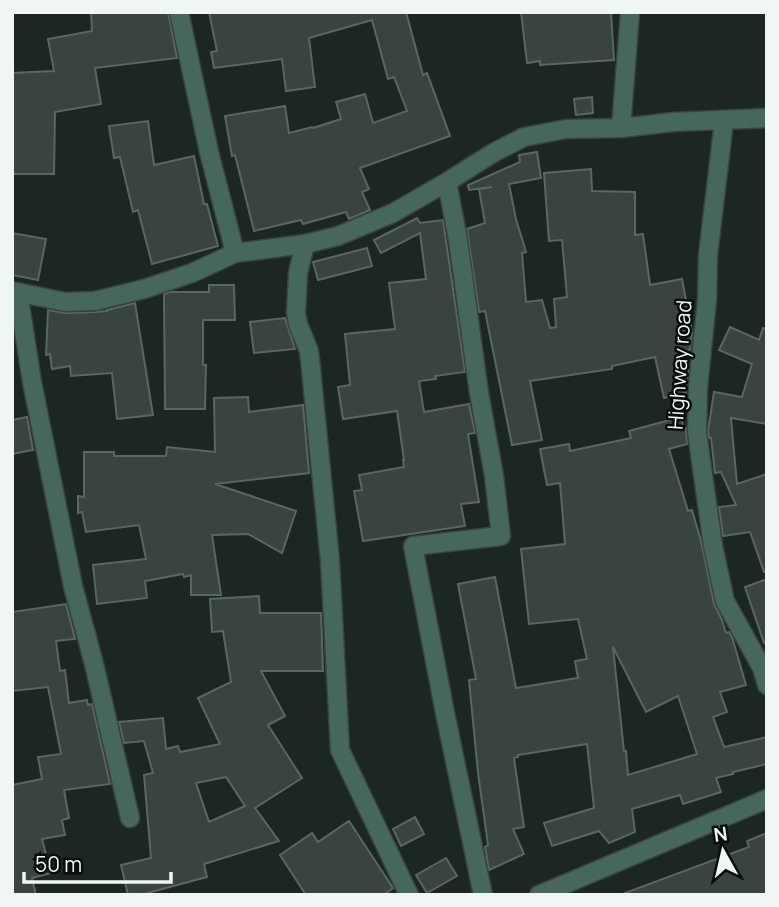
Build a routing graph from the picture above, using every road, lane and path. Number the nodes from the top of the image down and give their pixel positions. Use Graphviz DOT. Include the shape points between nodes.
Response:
graph roads {
  1 [pos="179,12"];
  2 [pos="630,12"];
  3 [pos="767,118"];
  4 [pos="724,121"];
  5 [pos="621,128"];
  6 [pos="446,182"];
  7 [pos="305,244"];
  8 [pos="235,253"];
  9 [pos="15,291"];
  10 [pos="767,685"];
  11 [pos="767,799"];
  12 [pos="130,818"];
  13 [pos="409,895"];
  14 [pos="483,895"];
  15 [pos="539,895"];
  1 -- 8 [label="street"];
  2 -- 5 [label="street"];
  3 -- 4 [label="street"];
  4 -- 5 [label="street"];
  4 -- 10 [label="street, Highway road" via="708,255 696,432 725,601"];
  5 -- 6 [label="street" via="566,129 524,137"];
  6 -- 7 [label="street" via="393,213"];
  6 -- 14 [label="street" via="502,536 413,546"];
  7 -- 8 [label="street"];
  7 -- 13 [label="street" via="296,313 311,369 330,561 340,750"];
  8 -- 9 [label="street" via="192,273 95,301 65,302"];
  9 -- 12 [label="street" via="73,586"];
  11 -- 15 [label="street"];
}
